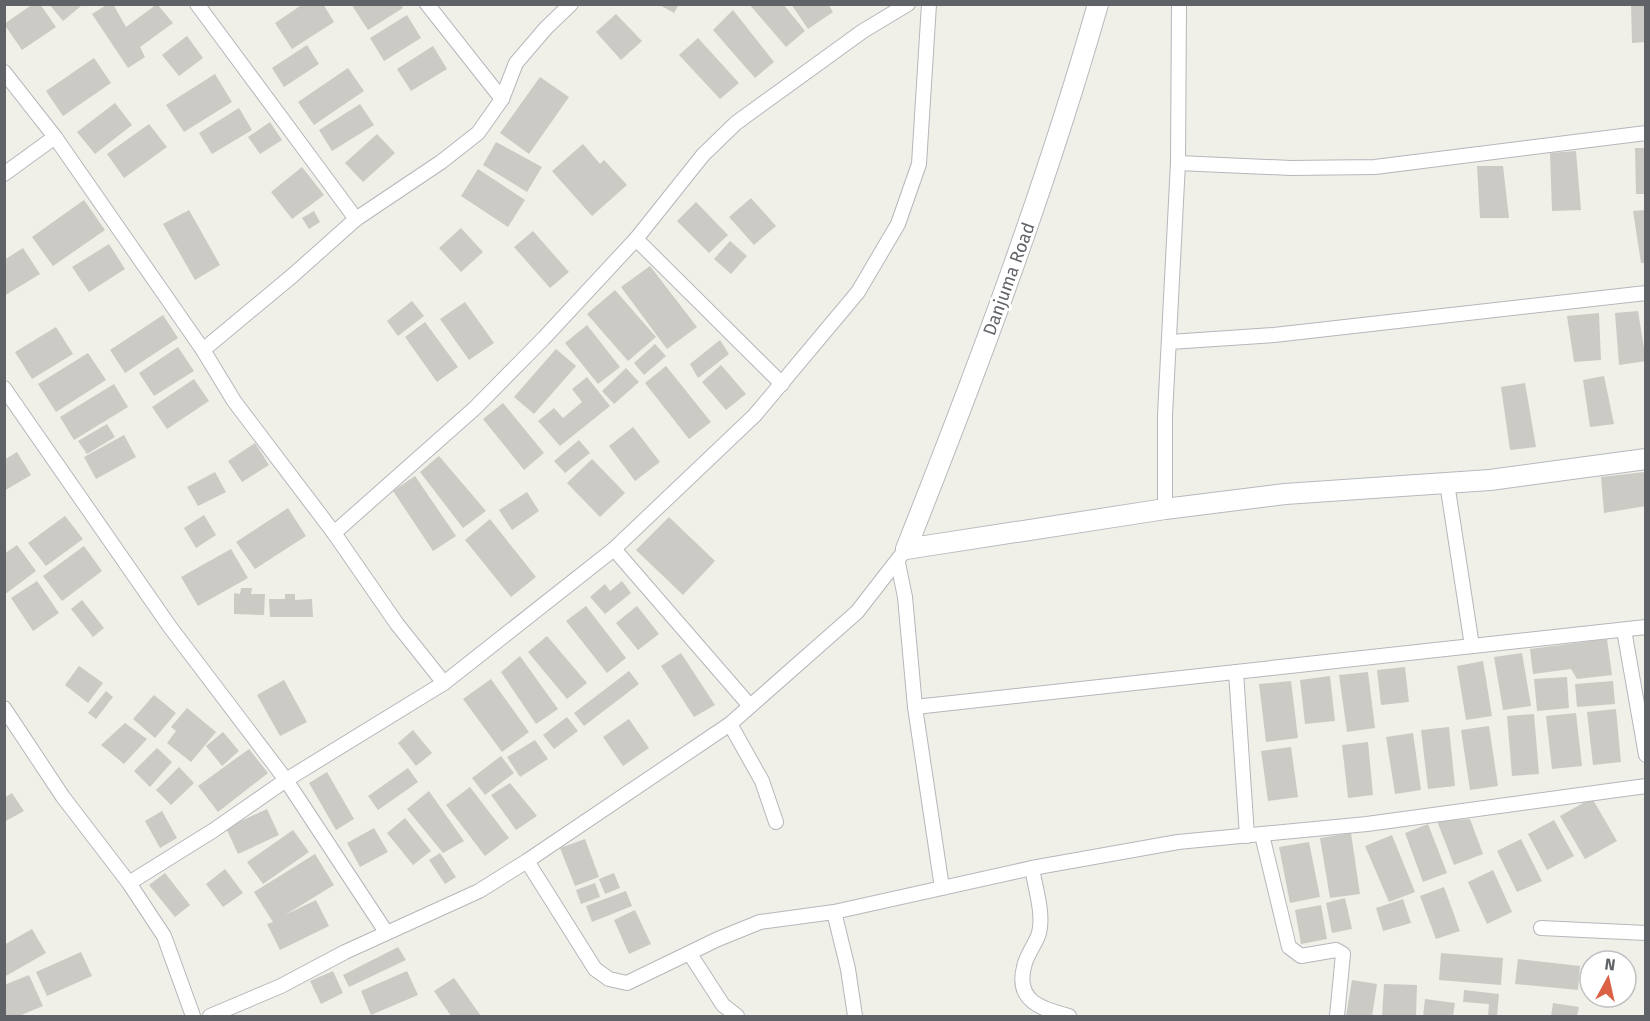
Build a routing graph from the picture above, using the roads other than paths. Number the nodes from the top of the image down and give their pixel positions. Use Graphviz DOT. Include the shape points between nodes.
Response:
graph roads {
  1 [pos="197,4"];
  2 [pos="427,4"];
  3 [pos="571,4"];
  4 [pos="908,4"];
  5 [pos="929,4"];
  6 [pos="1098,4"];
  7 [pos="1179,4"];
  8 [pos="4,72"];
  9 [pos="502,99"];
  10 [pos="1646,133"];
  11 [pos="55,137"];
  12 [pos="1178,163"];
  13 [pos="4,174"];
  14 [pos="356,219"];
  15 [pos="636,239"];
  16 [pos="1646,293"];
  17 [pos="1170,342"];
  18 [pos="203,350"];
  19 [pos="782,384"];
  20 [pos="4,388"];
  21 [pos="1646,459"];
  22 [pos="1447,483"];
  23 [pos="1165,509"];
  24 [pos="334,533"];
  25 [pos="614,549"];
  26 [pos="902,556"];
  27 [pos="1646,627"];
  28 [pos="1624,630"];
  29 [pos="1472,646"];
  30 [pos="1236,672"];
  31 [pos="444,683"];
  32 [pos="750,706"];
  33 [pos="4,708"];
  34 [pos="915,708"];
  35 [pos="730,724"];
  36 [pos="1646,755"];
  37 [pos="286,780"];
  38 [pos="1646,786"];
  39 [pos="776,822"];
  40 [pos="1247,836"];
  41 [pos="1263,836"];
  42 [pos="527,861"];
  43 [pos="1032,868"];
  44 [pos="129,883"];
  45 [pos="942,888"];
  46 [pos="834,912"];
  47 [pos="1541,928"];
  48 [pos="386,932"];
  49 [pos="1646,933"];
  50 [pos="690,954"];
  51 [pos="193,1017"];
  52 [pos="210,1017"];
  53 [pos="737,1017"];
  54 [pos="855,1017"];
  55 [pos="1070,1017"];
  56 [pos="1337,1017"];
  1 -- 14 [label="street"];
  2 -- 9 [label="street"];
  3 -- 9 [label="street" via="516,63"];
  4 -- 15 [label="street" via="863,31 736,123 703,155"];
  5 -- 19 [label="street" via="919,164 898,224 858,292"];
  6 -- 26 [label="street, Danjuma Road" via="1067,115 1023,244"];
  7 -- 12 [label="street"];
  8 -- 11 [label="street"];
  9 -- 14 [label="street" via="478,133"];
  10 -- 12 [label="street" via="1375,167"];
  11 -- 13 [label="street"];
  11 -- 18 [label="street"];
  12 -- 17 [label="street"];
  14 -- 18 [label="street"];
  15 -- 19 [label="street"];
  15 -- 24 [label="street" via="475,408"];
  16 -- 17 [label="street" via="1274,335"];
  17 -- 23 [label="street"];
  18 -- 24 [label="street" via="234,401"];
  19 -- 25 [label="street" via="755,415"];
  20 -- 37 [label="street" via="170,627"];
  21 -- 22 [label="street"];
  22 -- 23 [label="street" via="1285,494"];
  22 -- 29 [label="street"];
  23 -- 26 [label="street"];
  24 -- 31 [label="street" via="397,624"];
  25 -- 31 [label="street"];
  25 -- 32 [label="street"];
  26 -- 32 [label="street" via="857,612"];
  26 -- 34 [label="street"];
  27 -- 28 [label="street"];
  28 -- 29 [label="street"];
  28 -- 36 [label="street"];
  29 -- 30 [label="street"];
  30 -- 34 [label="street"];
  30 -- 40 [label="street"];
  31 -- 37 [label="street"];
  32 -- 35 [label="street"];
  33 -- 44 [label="street" via="63,797"];
  34 -- 45 [label="street"];
  35 -- 39 [label="street" via="762,780"];
  35 -- 42 [label="street"];
  37 -- 44 [label="street"];
  37 -- 48 [label="street"];
  38 -- 41 [label="street"];
  40 -- 41 [label="street"];
  40 -- 43 [label="street" via="1178,842"];
  41 -- 56 [label="street" via="1289,947 1301,956 1336,950 1343,954"];
  42 -- 48 [label="street" via="478,891"];
  42 -- 50 [label="street" via="595,969 609,979 627,983"];
  43 -- 45 [label="street"];
  43 -- 55 [label="street" via="1039,932 1023,966 1022,982 1030,1001 1039,1008"];
  44 -- 51 [label="street" via="164,936"];
  45 -- 46 [label="street"];
  46 -- 50 [label="street" via="760,922"];
  46 -- 54 [label="street"];
  47 -- 49 [label="street"];
  48 -- 52 [label="street"];
  50 -- 53 [label="street" via="723,1005"];
}
